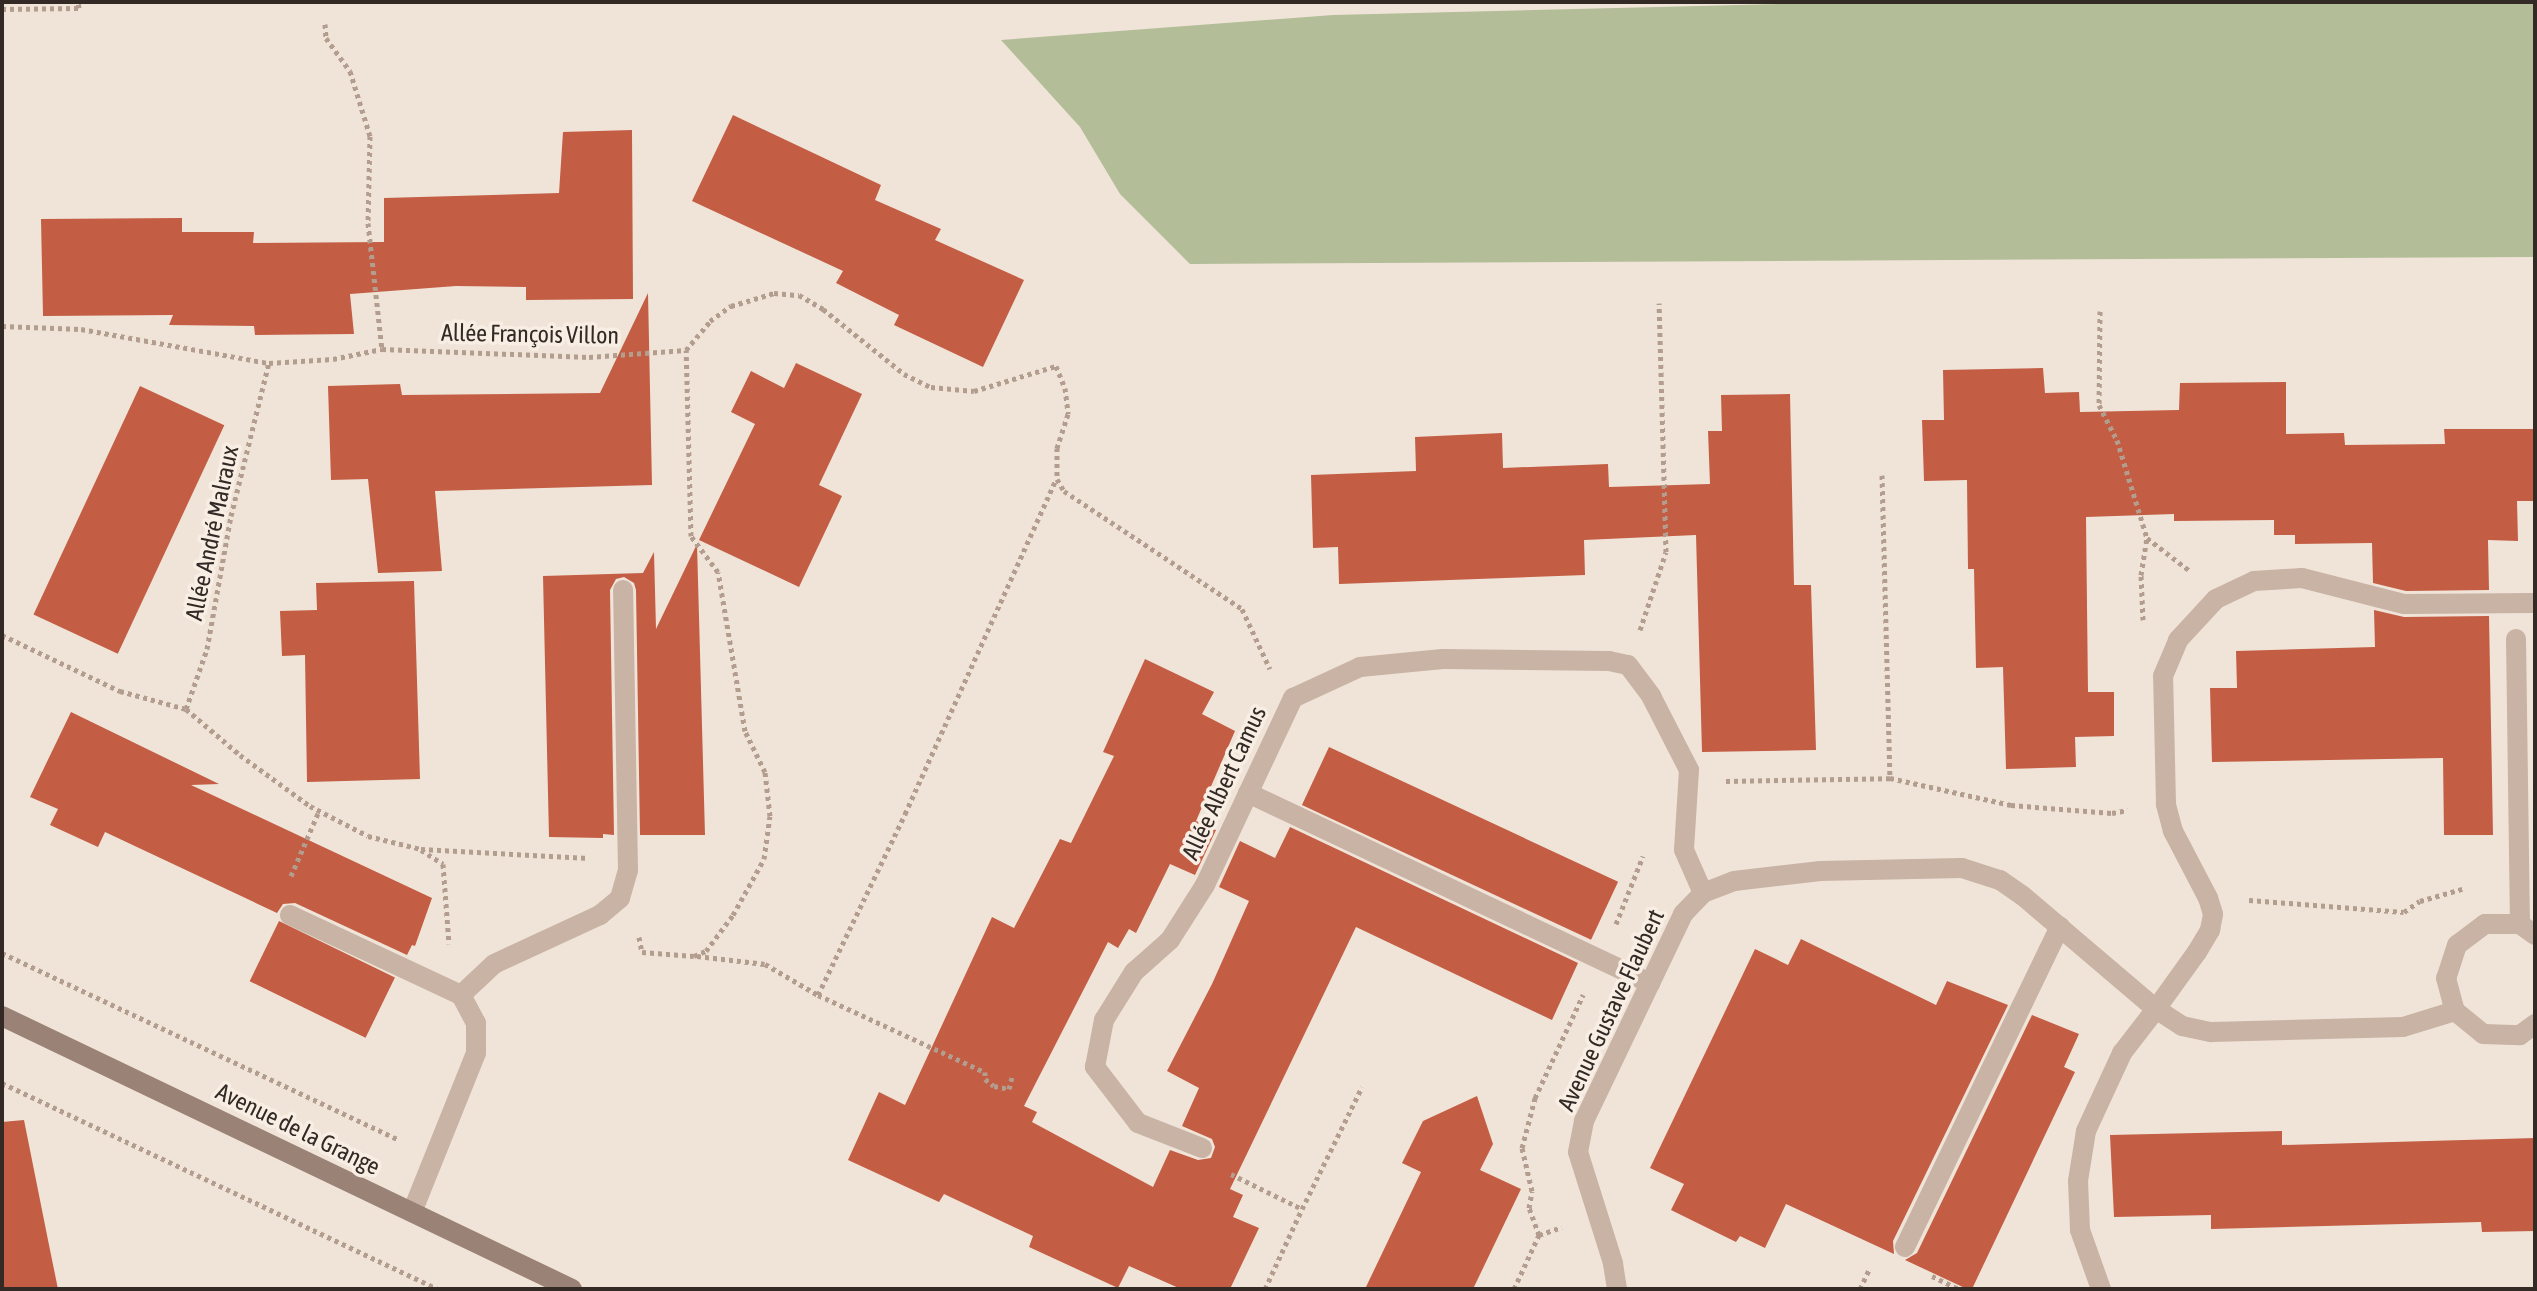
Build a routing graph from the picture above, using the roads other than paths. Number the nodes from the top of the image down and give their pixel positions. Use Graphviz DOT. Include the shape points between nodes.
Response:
graph roads {
  1 [pos="623,590"];
  2 [pos="2535,603"];
  3 [pos="2516,639"];
  4 [pos="1248,793"];
  5 [pos="1703,893"];
  6 [pos="290,915"];
  7 [pos="2060,927"];
  8 [pos="2527,929"];
  9 [pos="1650,983"];
  10 [pos="461,995"];
  11 [pos="2156,1009"];
  12 [pos="2455,1011"];
  13 [pos="2,1016"];
  14 [pos="2535,1024"];
  15 [pos="1198,1147"];
  16 [pos="412,1212"];
  17 [pos="1905,1247"];
  18 [pos="572,1289"];
  19 [pos="1617,1289"];
  20 [pos="2101,1289"];
  1 -- 10 [label="street" via="628,870 620,898 494,964"];
  2 -- 11 [label="street" via="2404,604 2302,578 2254,581 2223,596 2178,640 2163,676 2166,804 2173,831 2213,914 2197,952"];
  3 -- 8 [label="street" via="2519,888"];
  4 -- 5 [label="street, Allée Albert Camus" via="1293,698 1360,667 1443,659 1628,665 1651,696 1689,770 1684,850"];
  4 -- 9 [label="street"];
  4 -- 15 [label="street, Allée Albert Camus" via="1191,907 1170,940 1134,972 1104,1020 1095,1067 1138,1123"];
  5 -- 7 [label="street" via="1734,881 1820,871 1962,868 2000,880"];
  5 -- 9 [label="street, Avenue Gustave Flaubert" via="1683,914"];
  6 -- 10 [label="street"];
  7 -- 11 [label="street"];
  7 -- 17 [label="street"];
  8 -- 12 [label="street" via="2485,924 2457,945 2446,978"];
  9 -- 19 [label="street, Avenue Gustave Flaubert" via="1584,1121 1578,1152"];
  10 -- 16 [label="street" via="476,1023 476,1053"];
  11 -- 12 [label="street" via="2182,1026 2211,1032 2403,1027"];
  11 -- 20 [label="street" via="2122,1053 2086,1131 2078,1181 2080,1230"];
  12 -- 14 [label="street" via="2483,1034 2520,1035"];
  13 -- 16 [label="street, Avenue de la Grange"];
  16 -- 18 [label="street, Avenue de la Grange"];
}
